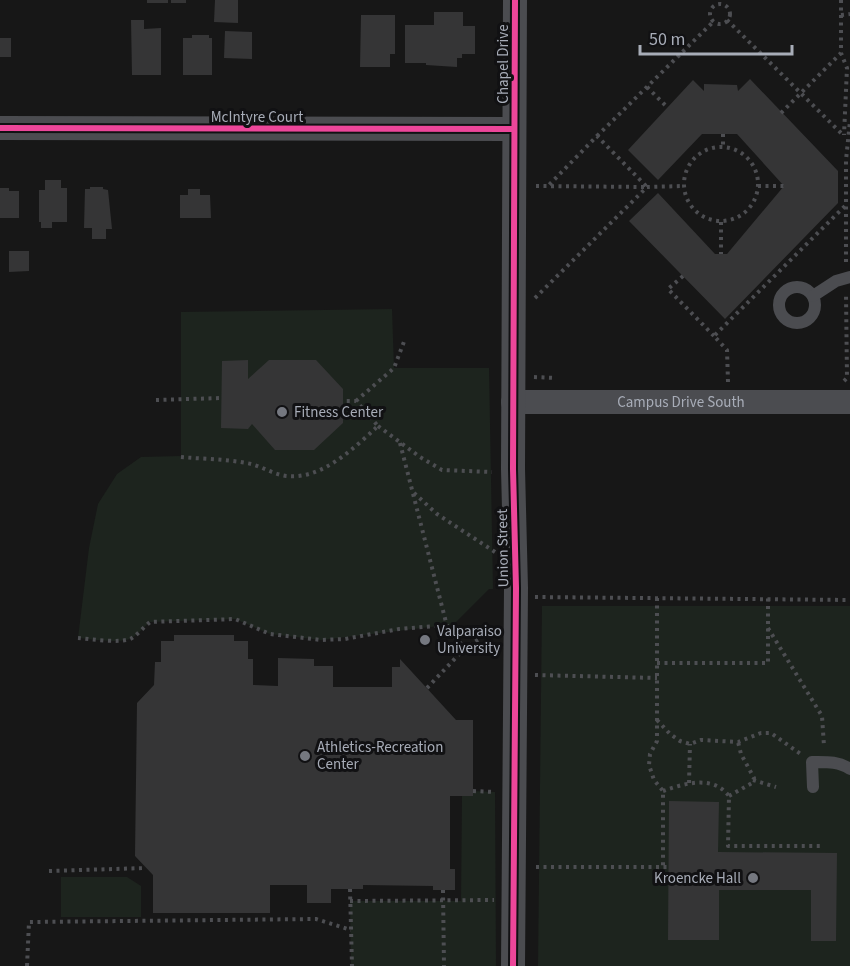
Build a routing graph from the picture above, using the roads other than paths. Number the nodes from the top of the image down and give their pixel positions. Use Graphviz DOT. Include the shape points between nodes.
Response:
graph roads {
  1 [pos="515,0"];
  2 [pos="0,128"];
  3 [pos="514,129"];
  4 [pos="848,277"];
  5 [pos="813,296"];
  6 [pos="847,393"];
  7 [pos="513,402"];
  8 [pos="850,770"];
  9 [pos="813,787"];
  10 [pos="513,966"];
  1 -- 3 [label="street, Chapel Drive"];
  2 -- 3 [label="street, McIntyre Court"];
  3 -- 7 [label="street, Union Street"];
  4 -- 5 [label="lane"];
  6 -- 7 [label="street, Campus Drive South"];
  7 -- 10 [label="street, Union Street"];
  8 -- 9 [label="lane" via="846,766 812,762"];
}
